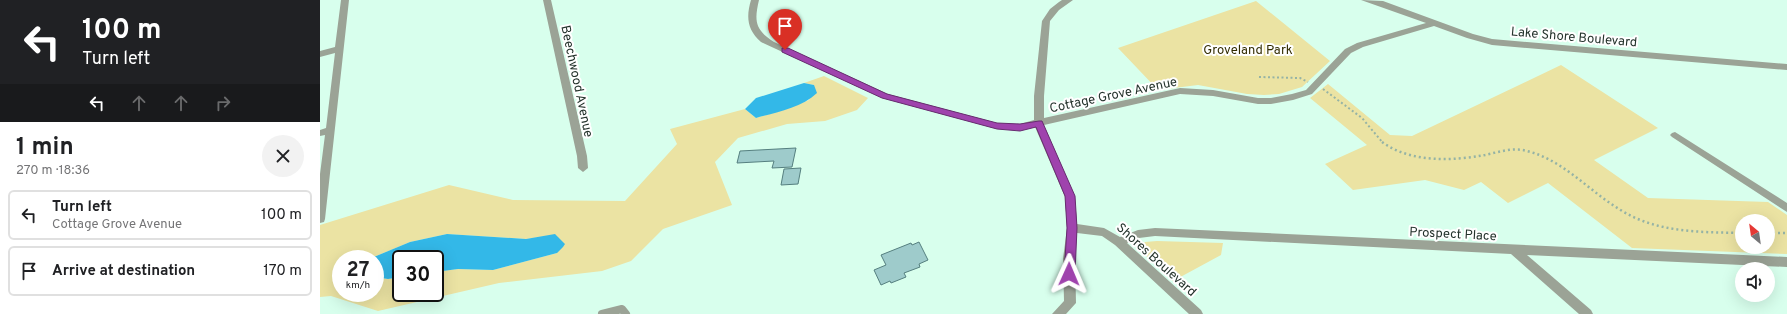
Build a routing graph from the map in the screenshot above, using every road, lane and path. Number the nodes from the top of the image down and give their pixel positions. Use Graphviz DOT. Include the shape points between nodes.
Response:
graph roads {
  1 [pos="345,0"];
  2 [pos="547,0"];
  3 [pos="756,0"];
  4 [pos="1069,0"];
  5 [pos="1365,0"];
  6 [pos="1434,22"];
  7 [pos="340,49"];
  8 [pos="320,54"];
  9 [pos="1787,66"];
  10 [pos="1259,77"];
  11 [pos="1310,83"];
  12 [pos="1322,89"];
  13 [pos="1039,124"];
  14 [pos="330,130"];
  15 [pos="320,133"];
  16 [pos="1675,136"];
  17 [pos="583,168"];
  18 [pos="1787,208"];
  19 [pos="320,219"];
  20 [pos="1072,228"];
  21 [pos="1735,233"];
  22 [pos="1775,233"];
  23 [pos="1787,233"];
  24 [pos="1119,242"];
  25 [pos="1514,250"];
  26 [pos="1787,262"];
  27 [pos="602,314"];
  28 [pos="626,314"];
  29 [pos="1058,314"];
  30 [pos="1197,314"];
  31 [pos="1588,314"];
  1 -- 7 [label="street"];
  2 -- 17 [label="street, Beechwood Avenue"];
  3 -- 13 [label="street, Cottage Grove Avenue" via="751,14 752,23 763,40 885,96 997,126 1020,128"];
  4 -- 13 [label="street" via="1052,11 1046,21"];
  5 -- 6 [label="street, Lake Shore Boulevard"];
  6 -- 9 [label="street, Lake Shore Boulevard" via="1492,42"];
  6 -- 13 [label="street, Cottage Grove Avenue" via="1348,51 1309,92 1293,97 1258,101 1213,92 1180,91"];
  7 -- 8 [label="street"];
  7 -- 14 [label="street"];
  10 -- 11 [label="path" via="1300,78"];
  12 -- 21 [label="path" via="1363,119 1379,139 1406,152 1435,159 1483,155 1508,149 1530,151 1550,160 1629,216 1653,226 1696,232"];
  13 -- 20 [label="street" via="1070,196"];
  14 -- 15 [label="street"];
  14 -- 19 [label="street"];
  16 -- 18 [label="street"];
  20 -- 24 [label="street, Shores Boulevard" via="1104,232"];
  20 -- 29 [label="street" via="1069,259 1070,303"];
  22 -- 23 [label="path"];
  24 -- 25 [label="street, Prospect Place" via="1138,234 1155,232"];
  24 -- 30 [label="street, Shores Boulevard"];
  25 -- 26 [label="street, Prospect Place"];
  25 -- 31 [label="street"];
  27 -- 28 [label="lane" via="622,309"];
}
